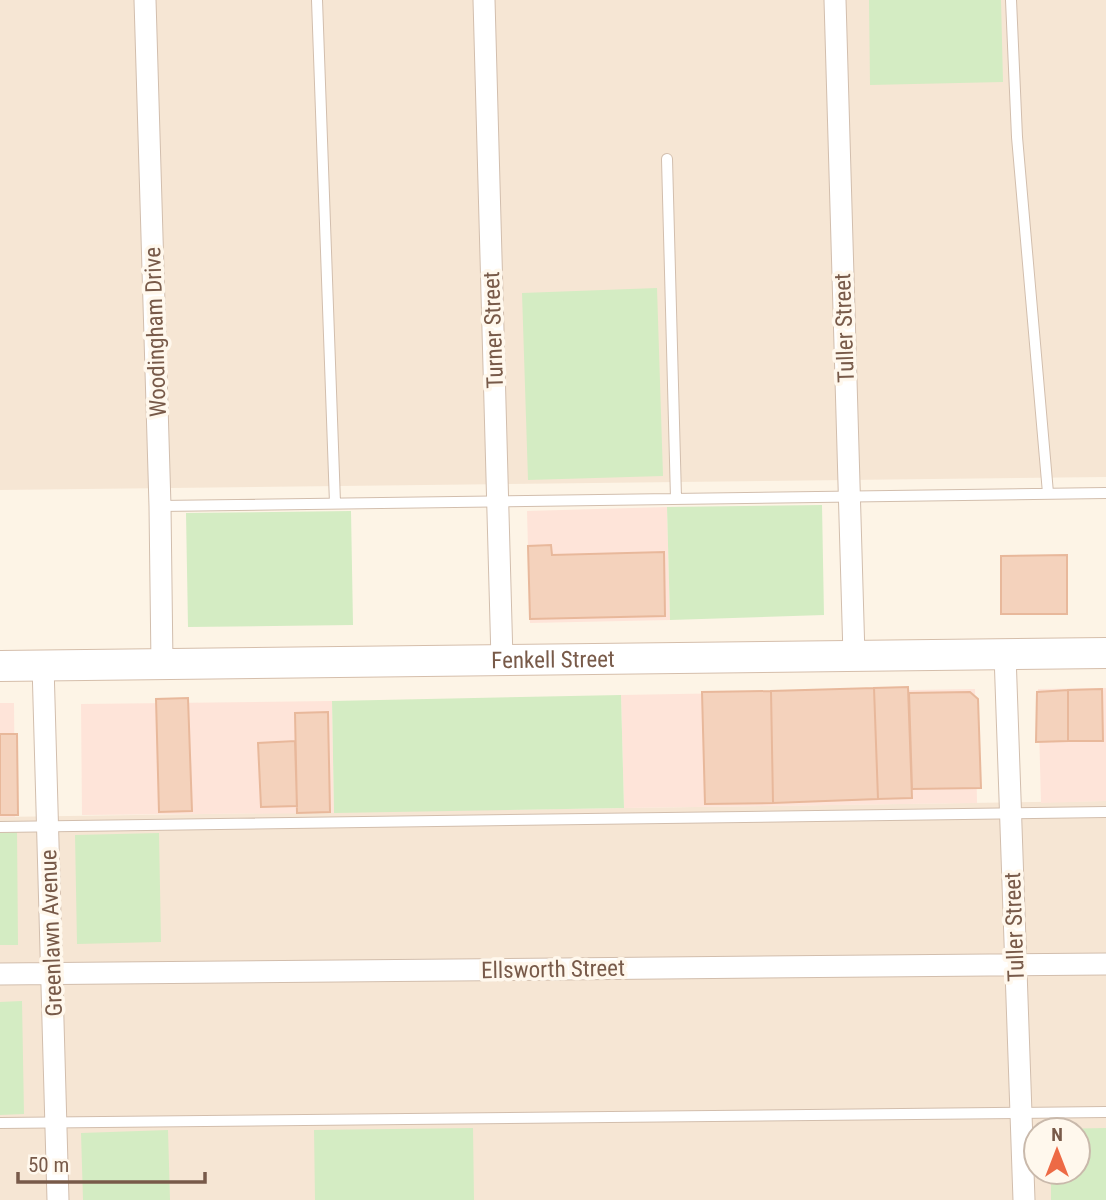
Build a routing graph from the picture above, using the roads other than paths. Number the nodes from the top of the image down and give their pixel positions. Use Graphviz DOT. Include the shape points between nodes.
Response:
graph roads {
  1 [pos="145,0"];
  2 [pos="317,0"];
  3 [pos="484,0"];
  4 [pos="835,0"];
  5 [pos="1011,0"];
  6 [pos="667,159"];
  7 [pos="1106,493"];
  8 [pos="1048,494"];
  9 [pos="849,496"];
  10 [pos="676,498"];
  11 [pos="497,501"];
  12 [pos="335,503"];
  13 [pos="160,506"];
  14 [pos="1106,653"];
  15 [pos="1005,654"];
  16 [pos="854,656"];
  17 [pos="502,660"];
  18 [pos="162,664"];
  19 [pos="43,665"];
  20 [pos="0,666"];
  21 [pos="1106,812"];
  22 [pos="1011,813"];
  23 [pos="0,827"];
  24 [pos="48,827"];
  25 [pos="1106,964"];
  26 [pos="1016,965"];
  27 [pos="0,974"];
  28 [pos="52,974"];
  29 [pos="1021,1112"];
  30 [pos="1106,1112"];
  31 [pos="56,1122"];
  32 [pos="0,1123"];
  33 [pos="58,1200"];
  34 [pos="1024,1200"];
  1 -- 13 [label="street, Woodingham Drive"];
  2 -- 12 [label="lane"];
  3 -- 11 [label="street, Turner Street"];
  4 -- 9 [label="street, Tuller Street"];
  5 -- 8 [label="lane" via="1017,137"];
  6 -- 10 [label="lane"];
  7 -- 8 [label="lane"];
  8 -- 9 [label="lane"];
  9 -- 10 [label="lane"];
  9 -- 16 [label="street, Tuller Street"];
  10 -- 11 [label="lane"];
  11 -- 12 [label="lane"];
  11 -- 17 [label="street, Turner Street"];
  12 -- 13 [label="lane"];
  13 -- 18 [label="street, Woodingham Drive"];
  14 -- 15 [label="street, Fenkell Street"];
  15 -- 16 [label="street, Fenkell Street"];
  15 -- 22 [label="street, Tuller Street"];
  16 -- 17 [label="street, Fenkell Street"];
  17 -- 18 [label="street, Fenkell Street"];
  18 -- 19 [label="street, Fenkell Street"];
  19 -- 20 [label="street, Fenkell Street"];
  19 -- 24 [label="street, Greenlawn Avenue"];
  21 -- 22 [label="lane"];
  22 -- 24 [label="lane"];
  22 -- 26 [label="street, Tuller Street"];
  23 -- 24 [label="lane"];
  24 -- 28 [label="street, Greenlawn Avenue"];
  25 -- 26 [label="street, Ellsworth Street"];
  26 -- 28 [label="street, Ellsworth Street"];
  26 -- 29 [label="street, Tuller Street"];
  27 -- 28 [label="street, Ellsworth Street"];
  28 -- 31 [label="street, Greenlawn Avenue"];
  29 -- 30 [label="lane"];
  29 -- 31 [label="lane"];
  29 -- 34 [label="street, Tuller Street"];
  31 -- 32 [label="lane"];
  31 -- 33 [label="street, Greenlawn Avenue"];
}
